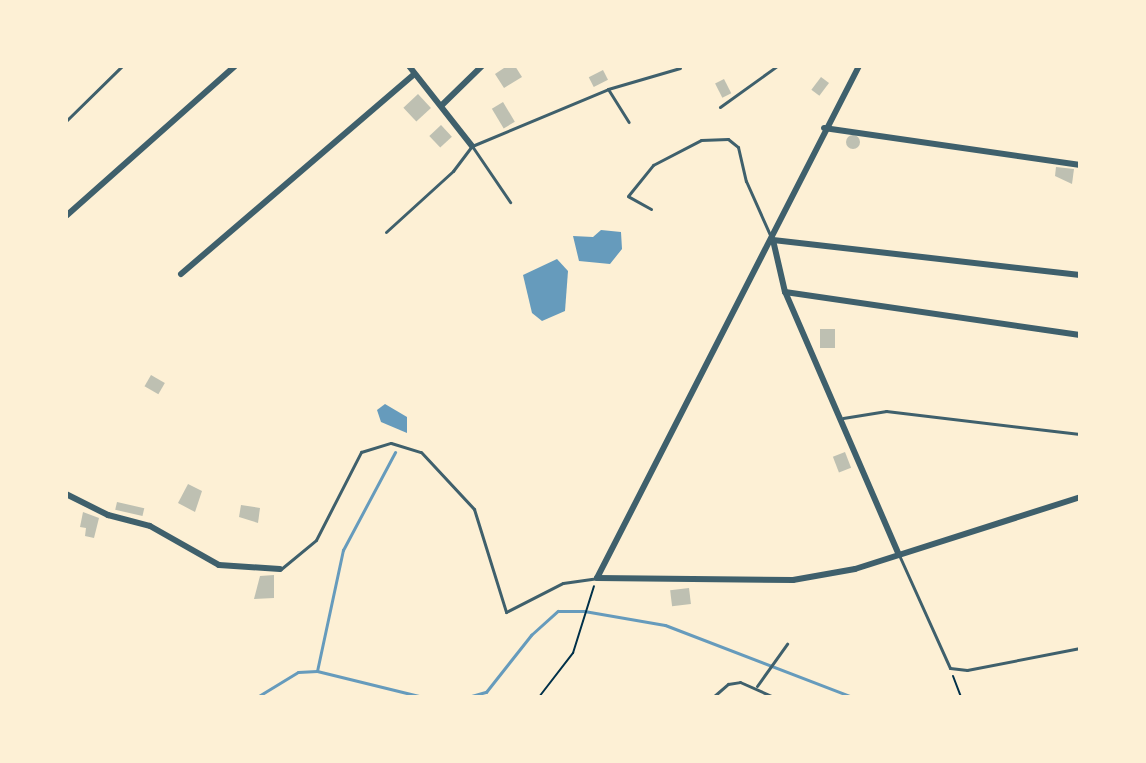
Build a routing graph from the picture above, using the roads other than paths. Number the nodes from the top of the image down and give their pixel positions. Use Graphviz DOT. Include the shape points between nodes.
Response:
graph roads {
  1 [pos="122,66"];
  2 [pos="235,66"];
  3 [pos="409,66"];
  4 [pos="482,66"];
  5 [pos="777,66"];
  6 [pos="859,66"];
  7 [pos="680,68"];
  8 [pos="414,74"];
  9 [pos="608,89"];
  10 [pos="442,105"];
  11 [pos="720,107"];
  12 [pos="66,121"];
  13 [pos="629,122"];
  14 [pos="824,128"];
  15 [pos="472,146"];
  16 [pos="1080,165"];
  17 [pos="510,202"];
  18 [pos="651,209"];
  19 [pos="66,216"];
  20 [pos="386,232"];
  21 [pos="773,240"];
  22 [pos="181,274"];
  23 [pos="1080,275"];
  24 [pos="785,292"];
  25 [pos="1080,335"];
  26 [pos="843,418"];
  27 [pos="1080,434"];
  28 [pos="66,494"];
  29 [pos="1080,497"];
  30 [pos="899,555"];
  31 [pos="280,569"];
  32 [pos="597,578"];
  33 [pos="787,644"];
  34 [pos="1080,648"];
  35 [pos="756,687"];
  36 [pos="713,697"];
  37 [pos="774,697"];
  1 -- 12 [label="lane"];
  2 -- 19 [label="street"];
  3 -- 8 [label="street"];
  4 -- 10 [label="street"];
  5 -- 11 [label="lane"];
  6 -- 14 [label="street"];
  7 -- 9 [label="lane"];
  8 -- 10 [label="street"];
  8 -- 22 [label="street"];
  9 -- 13 [label="lane"];
  9 -- 15 [label="lane"];
  10 -- 15 [label="street"];
  14 -- 16 [label="street"];
  14 -- 21 [label="street"];
  15 -- 17 [label="lane"];
  15 -- 20 [label="lane" via="453,171"];
  18 -- 21 [label="lane" via="628,196 653,165 701,140 728,139 738,147 746,181"];
  21 -- 23 [label="street"];
  21 -- 24 [label="street"];
  21 -- 32 [label="street"];
  24 -- 25 [label="street"];
  24 -- 26 [label="street"];
  26 -- 27 [label="lane" via="886,411"];
  26 -- 30 [label="street"];
  28 -- 31 [label="street" via="108,515 150,526 219,565"];
  29 -- 30 [label="street"];
  30 -- 32 [label="street" via="793,580"];
  30 -- 34 [label="lane" via="950,668 967,670"];
  31 -- 32 [label="lane" via="316,540 361,452 391,443 421,452 474,509 506,612 563,583"];
  33 -- 35 [label="lane"];
  35 -- 36 [label="lane" via="728,684"];
  35 -- 37 [label="lane"];
}
